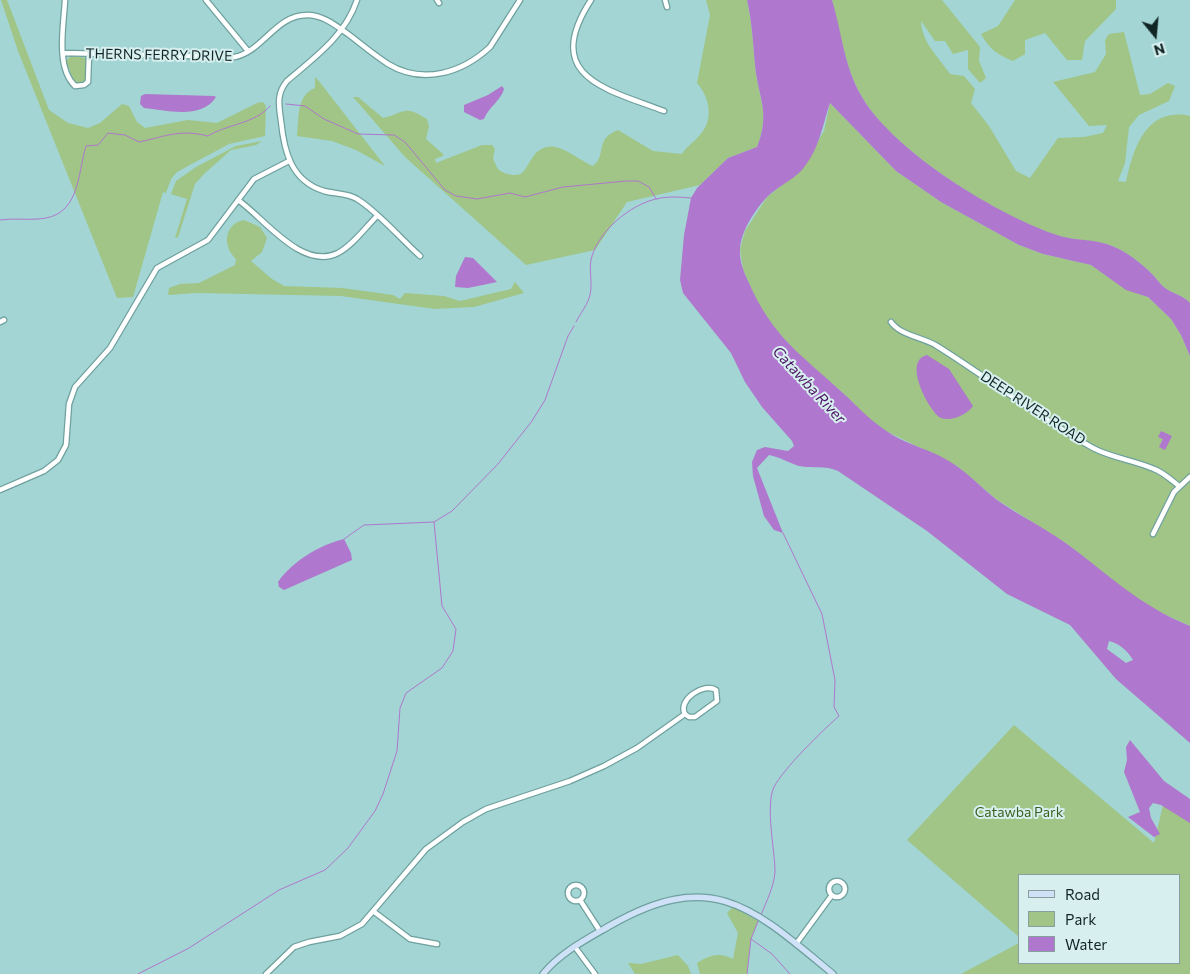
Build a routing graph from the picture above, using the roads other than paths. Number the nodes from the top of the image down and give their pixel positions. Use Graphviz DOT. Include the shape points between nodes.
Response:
graph roads {
  1 [pos="65,0"];
  2 [pos="206,0"];
  3 [pos="357,0"];
  4 [pos="520,0"];
  5 [pos="591,0"];
  6 [pos="665,0"];
  7 [pos="667,7"];
  8 [pos="342,30"];
  9 [pos="248,51"];
  10 [pos="64,53"];
  11 [pos="90,54"];
  12 [pos="664,111"];
  13 [pos="289,162"];
  14 [pos="238,200"];
  15 [pos="377,216"];
  16 [pos="420,256"];
  17 [pos="891,322"];
  18 [pos="1190,476"];
  19 [pos="1178,486"];
  20 [pos="0,490"];
  21 [pos="1153,534"];
  22 [pos="685,714"];
  23 [pos="832,895"];
  24 [pos="580,900"];
  25 [pos="373,911"];
  26 [pos="600,931"];
  27 [pos="436,944"];
  28 [pos="796,944"];
  29 [pos="575,946"];
  30 [pos="273,966"];
  31 [pos="266,974"];
  32 [pos="273,974"];
  33 [pos="543,974"];
  34 [pos="595,974"];
  35 [pos="833,974"];
  1 -- 10 [label="street"];
  2 -- 9 [label="street"];
  3 -- 8 [label="street"];
  4 -- 8 [label="street, THERNS FERRY DRIVE" via="483,54 467,65 440,74 401,70"];
  5 -- 12 [label="street" via="574,30 573,46 584,75 596,85"];
  6 -- 7 [label="street"];
  8 -- 9 [label="street, THERNS FERRY DRIVE" via="322,18 301,16 285,22"];
  8 -- 13 [label="street" via="287,81 280,94 278,103 283,142"];
  9 -- 11 [label="street, THERNS FERRY DRIVE" via="229,58"];
  10 -- 11 [label="street, THERNS FERRY DRIVE"];
  10 -- 11 [label="street" via="71,81 78,86 86,84 89,79"];
  13 -- 14 [label="street" via="254,179"];
  13 -- 15 [label="street" via="312,186 353,197"];
  14 -- 15 [label="street" via="287,241 304,253 316,256 329,256 342,250"];
  14 -- 20 [label="street" via="208,240 162,264 153,273 110,348 75,388 69,404 66,445 58,460 44,472"];
  15 -- 16 [label="street"];
  17 -- 19 [label="street, DEEP RIVER ROAD" via="902,332 931,342 957,358 1094,448 1121,460 1156,469"];
  18 -- 19 [label="street"];
  19 -- 21 [label="street"];
  22 -- 22 [label="street" via="695,717 714,704 718,698 716,690 704,688 684,702"];
  22 -- 25 [label="street" via="637,748 604,766 486,809 463,822 426,850"];
  23 -- 28 [label="street"];
  24 -- 26 [label="street"];
  25 -- 27 [label="street" via="410,939"];
  25 -- 30 [label="street" via="354,930 294,947"];
  26 -- 28 [label="street" via="642,908 678,898 723,901 756,915"];
  26 -- 29 [label="street"];
  28 -- 35 [label="street"];
  29 -- 33 [label="street"];
  29 -- 34 [label="street"];
  30 -- 31 [label="street"];
  30 -- 32 [label="street"];
}
